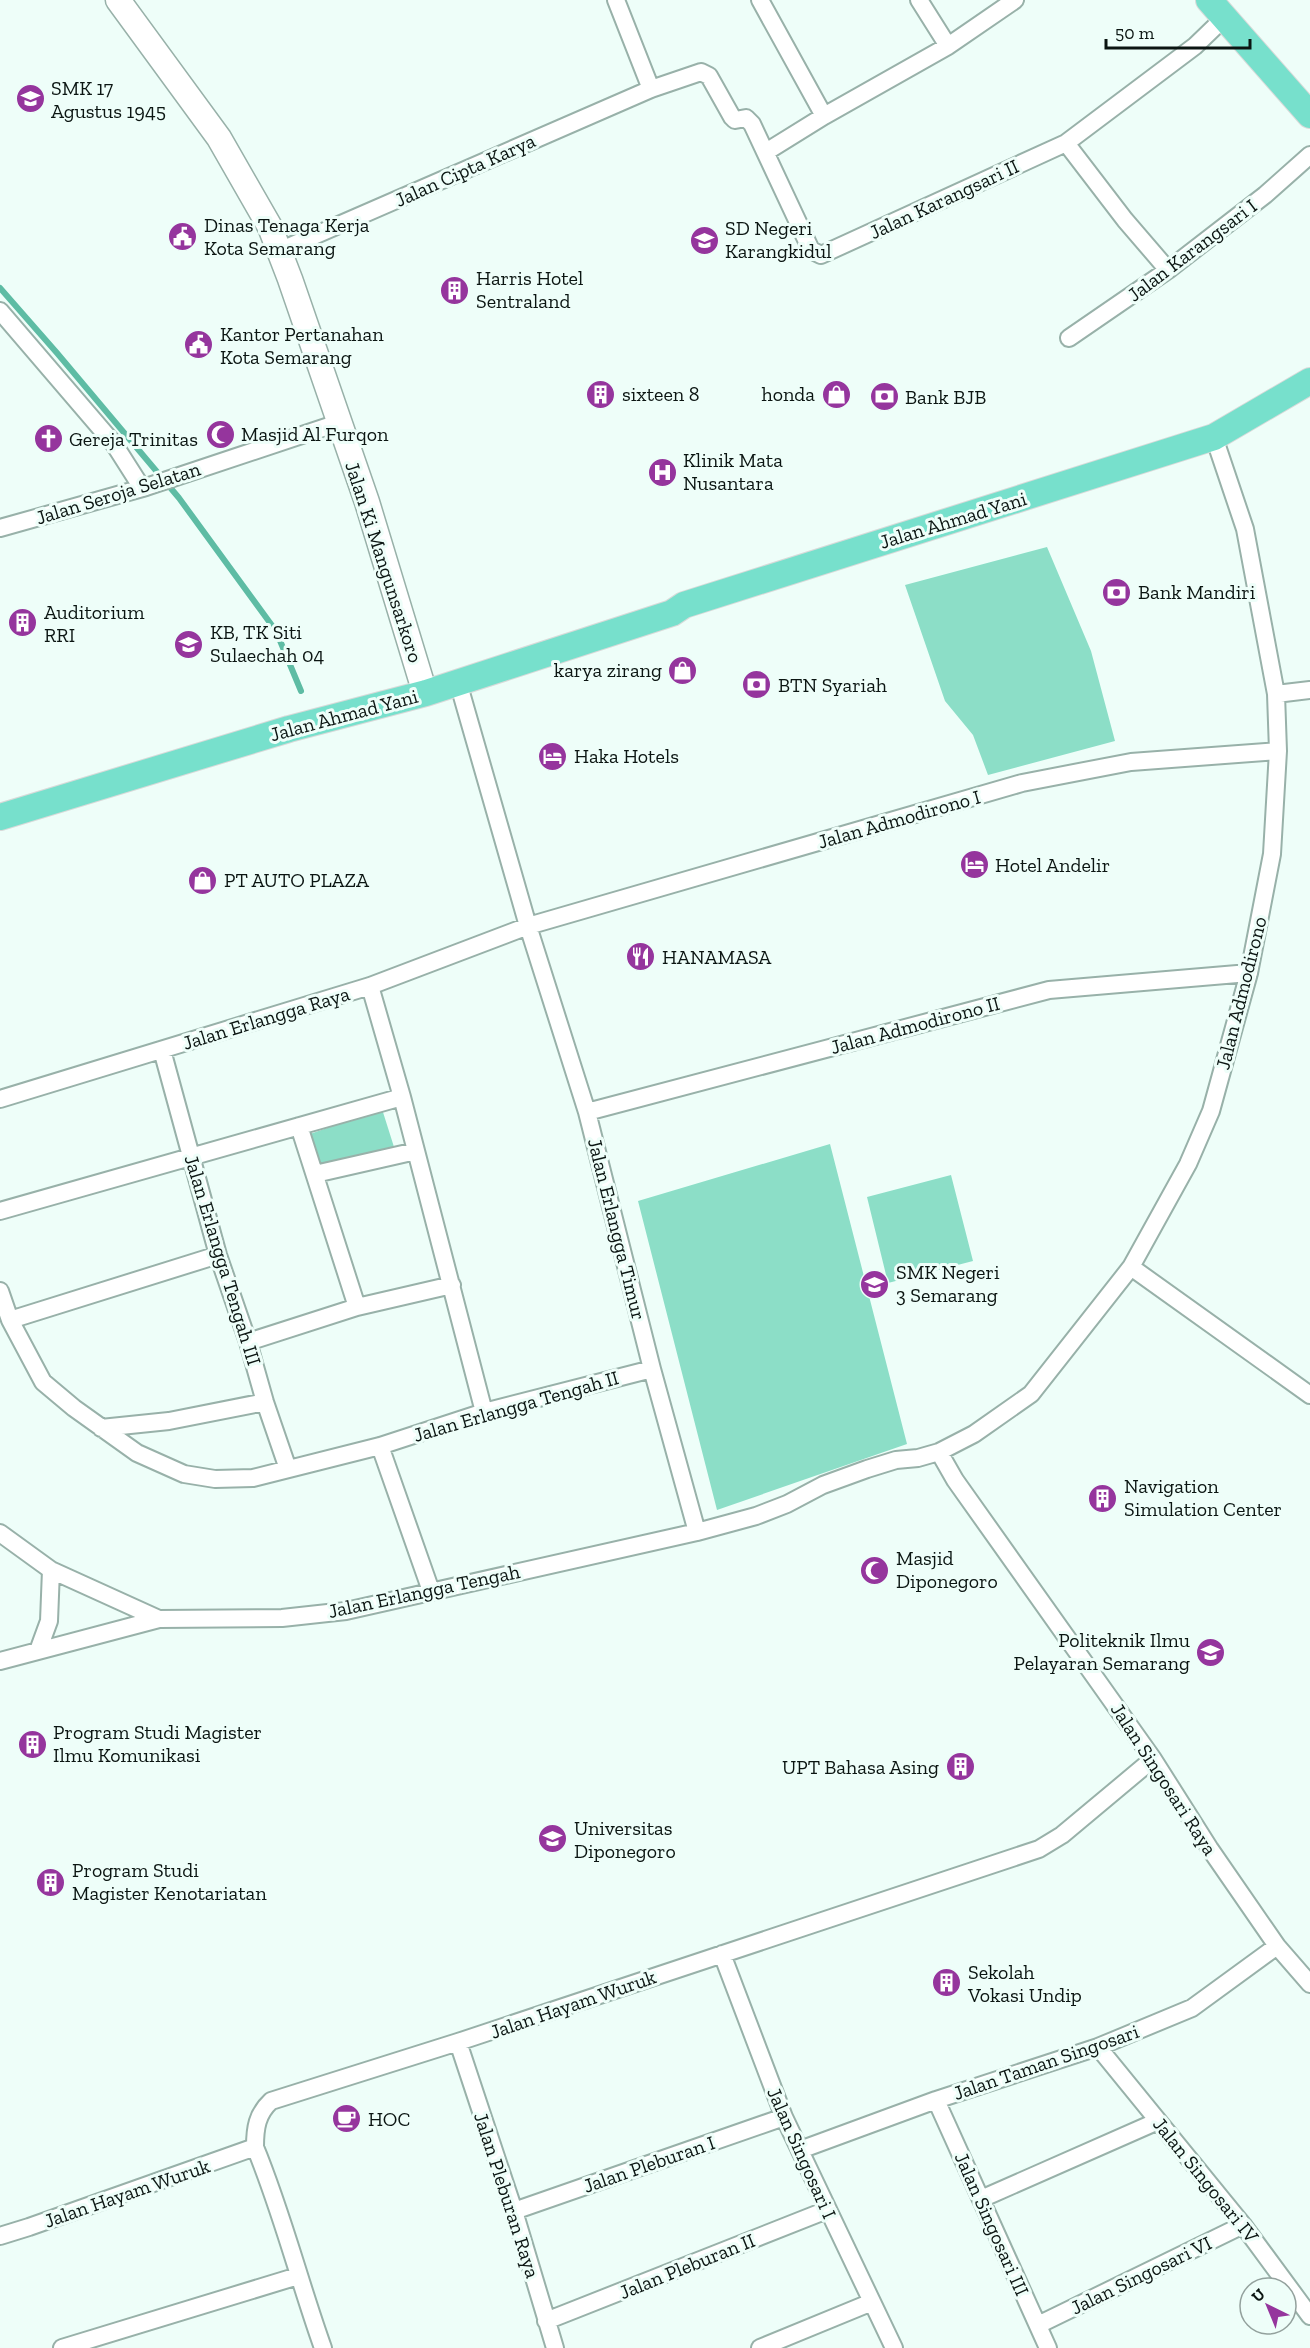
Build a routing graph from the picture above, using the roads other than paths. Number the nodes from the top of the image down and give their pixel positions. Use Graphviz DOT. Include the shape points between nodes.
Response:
graph roads {
  1 [pos="118,0"];
  2 [pos="616,0"];
  3 [pos="760,0"];
  4 [pos="919,0"];
  5 [pos="1015,0"];
  6 [pos="1217,9"];
  7 [pos="948,46"];
  8 [pos="651,89"];
  9 [pos="1309,112"];
  10 [pos="824,116"];
  11 [pos="1066,143"];
  12 [pos="766,152"];
  13 [pos="1310,155"];
  14 [pos="279,251"];
  15 [pos="1168,270"];
  16 [pos="0,311"];
  17 [pos="1069,338"];
  18 [pos="1310,381"];
  19 [pos="338,423"];
  20 [pos="1218,436"];
  21 [pos="146,487"];
  22 [pos="0,528"];
  23 [pos="456,676"];
  24 [pos="423,686"];
  25 [pos="1310,690"];
  26 [pos="1276,694"];
  27 [pos="1278,751"];
  28 [pos="0,800"];
  29 [pos="0,817"];
  30 [pos="528,926"];
  31 [pos="1249,973"];
  32 [pos="370,986"];
  33 [pos="162,1050"];
  34 [pos="402,1097"];
  35 [pos="0,1099"];
  36 [pos="587,1112"];
  37 [pos="299,1126"];
  38 [pos="416,1151"];
  39 [pos="191,1156"];
  40 [pos="315,1174"];
  41 [pos="0,1211"];
  42 [pos="218,1255"];
  43 [pos="1131,1267"];
  44 [pos="452,1285"];
  45 [pos="0,1291"];
  46 [pos="357,1307"];
  47 [pos="10,1320"];
  48 [pos="248,1342"];
  49 [pos="652,1369"];
  50 [pos="1310,1395"];
  51 [pos="265,1402"];
  52 [pos="484,1412"];
  53 [pos="101,1428"];
  54 [pos="380,1446"];
  55 [pos="939,1452"];
  56 [pos="288,1469"];
  57 [pos="697,1532"];
  58 [pos="0,1533"];
  59 [pos="51,1570"];
  60 [pos="431,1591"];
  61 [pos="159,1619"];
  62 [pos="39,1651"];
  63 [pos="0,1661"];
  64 [pos="1154,1759"];
  65 [pos="1277,1946"];
  66 [pos="722,1953"];
  67 [pos="1310,1984"];
  68 [pos="458,2042"];
  69 [pos="1098,2047"];
  70 [pos="936,2100"];
  71 [pos="784,2117"];
  72 [pos="1158,2121"];
  73 [pos="255,2147"];
  74 [pos="800,2150"];
  75 [pos="981,2199"];
  76 [pos="827,2210"];
  77 [pos="514,2211"];
  78 [pos="1243,2225"];
  79 [pos="0,2236"];
  80 [pos="297,2276"];
  81 [pos="872,2302"];
  82 [pos="1310,2316"];
  83 [pos="546,2321"];
  84 [pos="1038,2325"];
  85 [pos="62,2348"];
  86 [pos="323,2348"];
  87 [pos="555,2348"];
  88 [pos="760,2348"];
  89 [pos="894,2348"];
  90 [pos="1048,2348"];
  1 -- 14 [label="main road, Jalan Ki Mangunsarkoro" via="219,138 270,227"];
  2 -- 8 [label="street"];
  3 -- 10 [label="street"];
  4 -- 7 [label="street"];
  5 -- 7 [label="street"];
  6 -- 9 [label="main road"];
  6 -- 11 [label="street, Jalan Karangsari II" via="1195,46"];
  7 -- 10 [label="street"];
  8 -- 12 [label="street, Jalan Cipta Karya" via="695,72 706,72 732,117 749,120"];
  8 -- 14 [label="street, Jalan Cipta Karya"];
  10 -- 12 [label="street"];
  11 -- 12 [label="street, Jalan Karangsari II" via="821,255 811,250"];
  11 -- 15 [label="street"];
  13 -- 15 [label="street, Jalan Karangsari I"];
  14 -- 19 [label="main road, Jalan Ki Mangunsarkoro"];
  15 -- 17 [label="street, Jalan Karangsari I"];
  16 -- 21 [label="street"];
  18 -- 20 [label="main road, Jalan Ahmad Yani"];
  19 -- 21 [label="street, Jalan Seroja Selatan"];
  19 -- 24 [label="main road, Jalan Ki Mangunsarkoro" via="367,502"];
  20 -- 23 [label="main road, Jalan Ahmad Yani" via="684,605 672,613"];
  20 -- 26 [label="street, Jalan Admodirono" via="1245,529"];
  21 -- 22 [label="street, Jalan Seroja Selatan"];
  23 -- 24 [label="main road, Jalan Ahmad Yani"];
  23 -- 30 [label="street, Jalan Erlangga Timur"];
  24 -- 28 [label="main road, Jalan Ahmad Yani"];
  24 -- 29 [label="main road, Jalan Ahmad Yani"];
  25 -- 26 [label="street"];
  26 -- 27 [label="street, Jalan Admodirono"];
  27 -- 30 [label="street, Jalan Admodirono I" via="1131,762 1022,783"];
  27 -- 31 [label="street, Jalan Admodirono" via="1272,854"];
  30 -- 32 [label="street, Jalan Erlangga Raya"];
  30 -- 36 [label="street, Jalan Erlangga Timur"];
  31 -- 36 [label="street, Jalan Admodirono II" via="1049,990"];
  31 -- 43 [label="street, Jalan Admodirono" via="1211,1111 1188,1164"];
  32 -- 33 [label="street, Jalan Erlangga Raya"];
  32 -- 34 [label="street"];
  33 -- 35 [label="street, Jalan Erlangga Raya"];
  33 -- 39 [label="street, Jalan Erlangga Tengah III"];
  34 -- 37 [label="street"];
  34 -- 38 [label="street"];
  36 -- 49 [label="street, Jalan Erlangga Timur"];
  37 -- 39 [label="street"];
  37 -- 40 [label="street"];
  38 -- 40 [label="street"];
  38 -- 44 [label="street"];
  39 -- 41 [label="street"];
  39 -- 42 [label="street, Jalan Erlangga Tengah III"];
  40 -- 46 [label="street"];
  42 -- 47 [label="street"];
  42 -- 48 [label="street, Jalan Erlangga Tengah III"];
  43 -- 50 [label="street"];
  43 -- 55 [label="street, Jalan Admodirono" via="1031,1394 974,1434"];
  44 -- 46 [label="street"];
  44 -- 52 [label="street"];
  45 -- 47 [label="street, Jalan Erlangga Tengah II"];
  46 -- 48 [label="street"];
  47 -- 53 [label="street, Jalan Erlangga Tengah II" via="43,1382"];
  48 -- 51 [label="street, Jalan Erlangga Tengah III"];
  49 -- 52 [label="street, Jalan Erlangga Tengah II"];
  49 -- 57 [label="street, Jalan Erlangga Timur"];
  51 -- 53 [label="street" via="169,1421"];
  51 -- 56 [label="street, Jalan Erlangga Tengah III"];
  52 -- 54 [label="street, Jalan Erlangga Tengah II"];
  53 -- 56 [label="street, Jalan Erlangga Tengah II" via="137,1452 184,1474 214,1479 253,1478"];
  54 -- 56 [label="street, Jalan Erlangga Tengah II"];
  54 -- 60 [label="street"];
  55 -- 57 [label="street" via="867,1469 766,1512"];
  55 -- 64 [label="street, Jalan Singosari Raya"];
  57 -- 60 [label="street, Jalan Erlangga Tengah"];
  58 -- 59 [label="street, Jalan Erlangga Tengah"];
  59 -- 61 [label="street, Jalan Erlangga Tengah"];
  59 -- 62 [label="street" via="49,1621"];
  60 -- 61 [label="street, Jalan Erlangga Tengah" via="346,1611 282,1618"];
  61 -- 62 [label="street"];
  62 -- 63 [label="street"];
  64 -- 65 [label="street, Jalan Singosari Raya" via="1210,1850"];
  64 -- 66 [label="street, Jalan Hayam Wuruk" via="1040,1849"];
  65 -- 67 [label="street, Jalan Singosari Raya"];
  65 -- 69 [label="street, Jalan Taman Singosari" via="1192,2008"];
  66 -- 68 [label="street, Jalan Hayam Wuruk"];
  66 -- 71 [label="street, Jalan Singosari I"];
  68 -- 73 [label="street, Jalan Hayam Wuruk" via="272,2101 262,2109 255,2127"];
  68 -- 77 [label="street, Jalan Pleburan Raya"];
  69 -- 70 [label="street, Jalan Taman Singosari"];
  69 -- 72 [label="street, Jalan Singosari IV"];
  70 -- 74 [label="street, Jalan Taman Singosari"];
  70 -- 75 [label="street, Jalan Singosari III"];
  71 -- 74 [label="street, Jalan Singosari I"];
  71 -- 77 [label="street, Jalan Pleburan I"];
  72 -- 75 [label="street"];
  72 -- 78 [label="street, Jalan Singosari IV"];
  73 -- 79 [label="street, Jalan Hayam Wuruk"];
  73 -- 80 [label="street" via="275,2197"];
  74 -- 76 [label="street, Jalan Singosari I"];
  75 -- 84 [label="street, Jalan Singosari III"];
  76 -- 81 [label="street, Jalan Singosari I"];
  76 -- 83 [label="street, Jalan Pleburan II"];
  77 -- 83 [label="street, Jalan Pleburan Raya"];
  78 -- 82 [label="street, Jalan Singosari IV"];
  78 -- 84 [label="street, Jalan Singosari VI"];
  80 -- 85 [label="street"];
  80 -- 86 [label="street"];
  81 -- 88 [label="street"];
  81 -- 89 [label="street, Jalan Singosari I"];
  83 -- 87 [label="street, Jalan Pleburan Raya"];
  84 -- 90 [label="street, Jalan Singosari III"];
}
